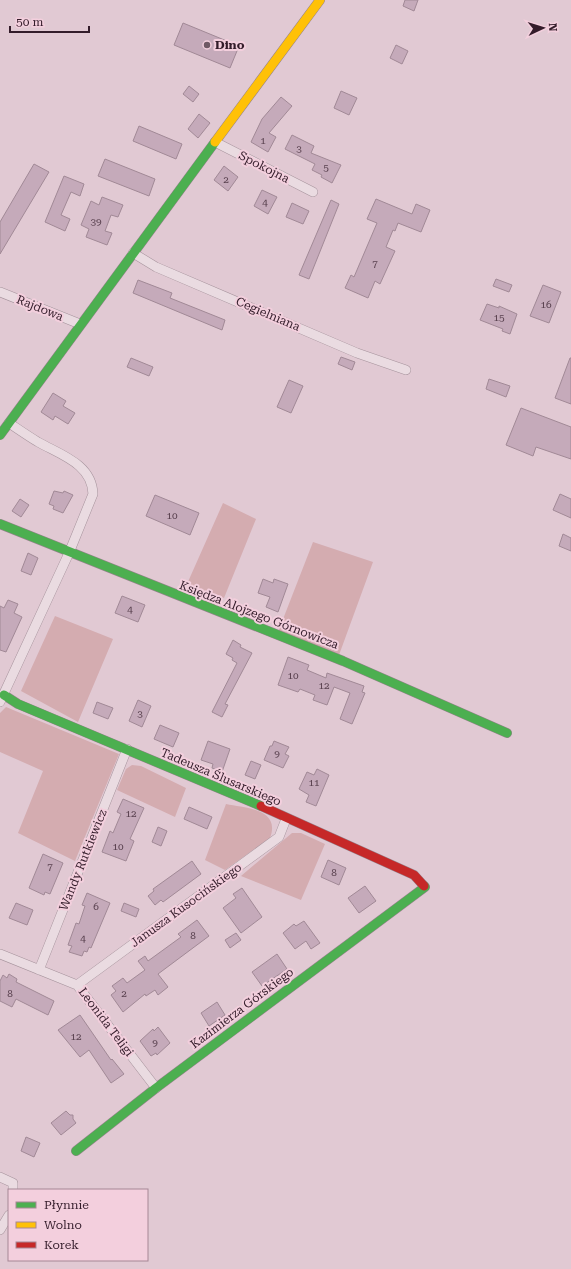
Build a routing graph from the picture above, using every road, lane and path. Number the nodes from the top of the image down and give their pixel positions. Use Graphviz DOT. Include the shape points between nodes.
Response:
graph roads {
  1 [pos="320,0"];
  2 [pos="215,142"];
  3 [pos="313,192"];
  4 [pos="133,253"];
  5 [pos="0,292"];
  6 [pos="80,324"];
  7 [pos="406,370"];
  8 [pos="9,423"];
  9 [pos="0,435"];
  10 [pos="0,524"];
  11 [pos="69,553"];
  12 [pos="2,698"];
  13 [pos="507,733"];
  14 [pos="127,749"];
  15 [pos="286,819"];
  16 [pos="425,887"];
  17 [pos="0,954"];
  18 [pos="39,970"];
  19 [pos="77,985"];
  20 [pos="156,1088"];
  21 [pos="76,1150"];
  22 [pos="0,1177"];
  23 [pos="14,1189"];
  24 [pos="8,1217"];
  25 [pos="0,1230"];
  1 -- 2 [label="street"];
  2 -- 3 [label="street, Spokojna"];
  2 -- 4 [label="street"];
  4 -- 6 [label="street"];
  4 -- 7 [label="street, Cegielniana" via="156,267 357,353"];
  5 -- 6 [label="street, Rajdowa"];
  6 -- 8 [label="street"];
  8 -- 9 [label="street"];
  8 -- 11 [label="street" via="35,441 77,463 89,475 93,494"];
  10 -- 11 [label="street, Księdza Alojzego Górnowicza"];
  11 -- 12 [label="street"];
  11 -- 13 [label="street, Księdza Alojzego Górnowicza" via="343,661"];
  12 -- 14 [label="street, Tadeusza Ślusarskiego"];
  14 -- 15 [label="street, Tadeusza Ślusarskiego"];
  14 -- 18 [label="street, Wandy Rutkiewicz"];
  15 -- 16 [label="street, Tadeusza Ślusarskiego" via="414,875"];
  15 -- 19 [label="street, Janusza Kusocińskiego" via="279,837"];
  16 -- 20 [label="street, Kazimierza Górskiego"];
  17 -- 18 [label="street, Leonida Teligi"];
  18 -- 19 [label="street, Leonida Teligi"];
  19 -- 20 [label="street, Leonida Teligi"];
  20 -- 21 [label="street, Kazimierza Górskiego"];
  22 -- 23 [label="street" via="13,1183"];
  24 -- 25 [label="street"];
}
